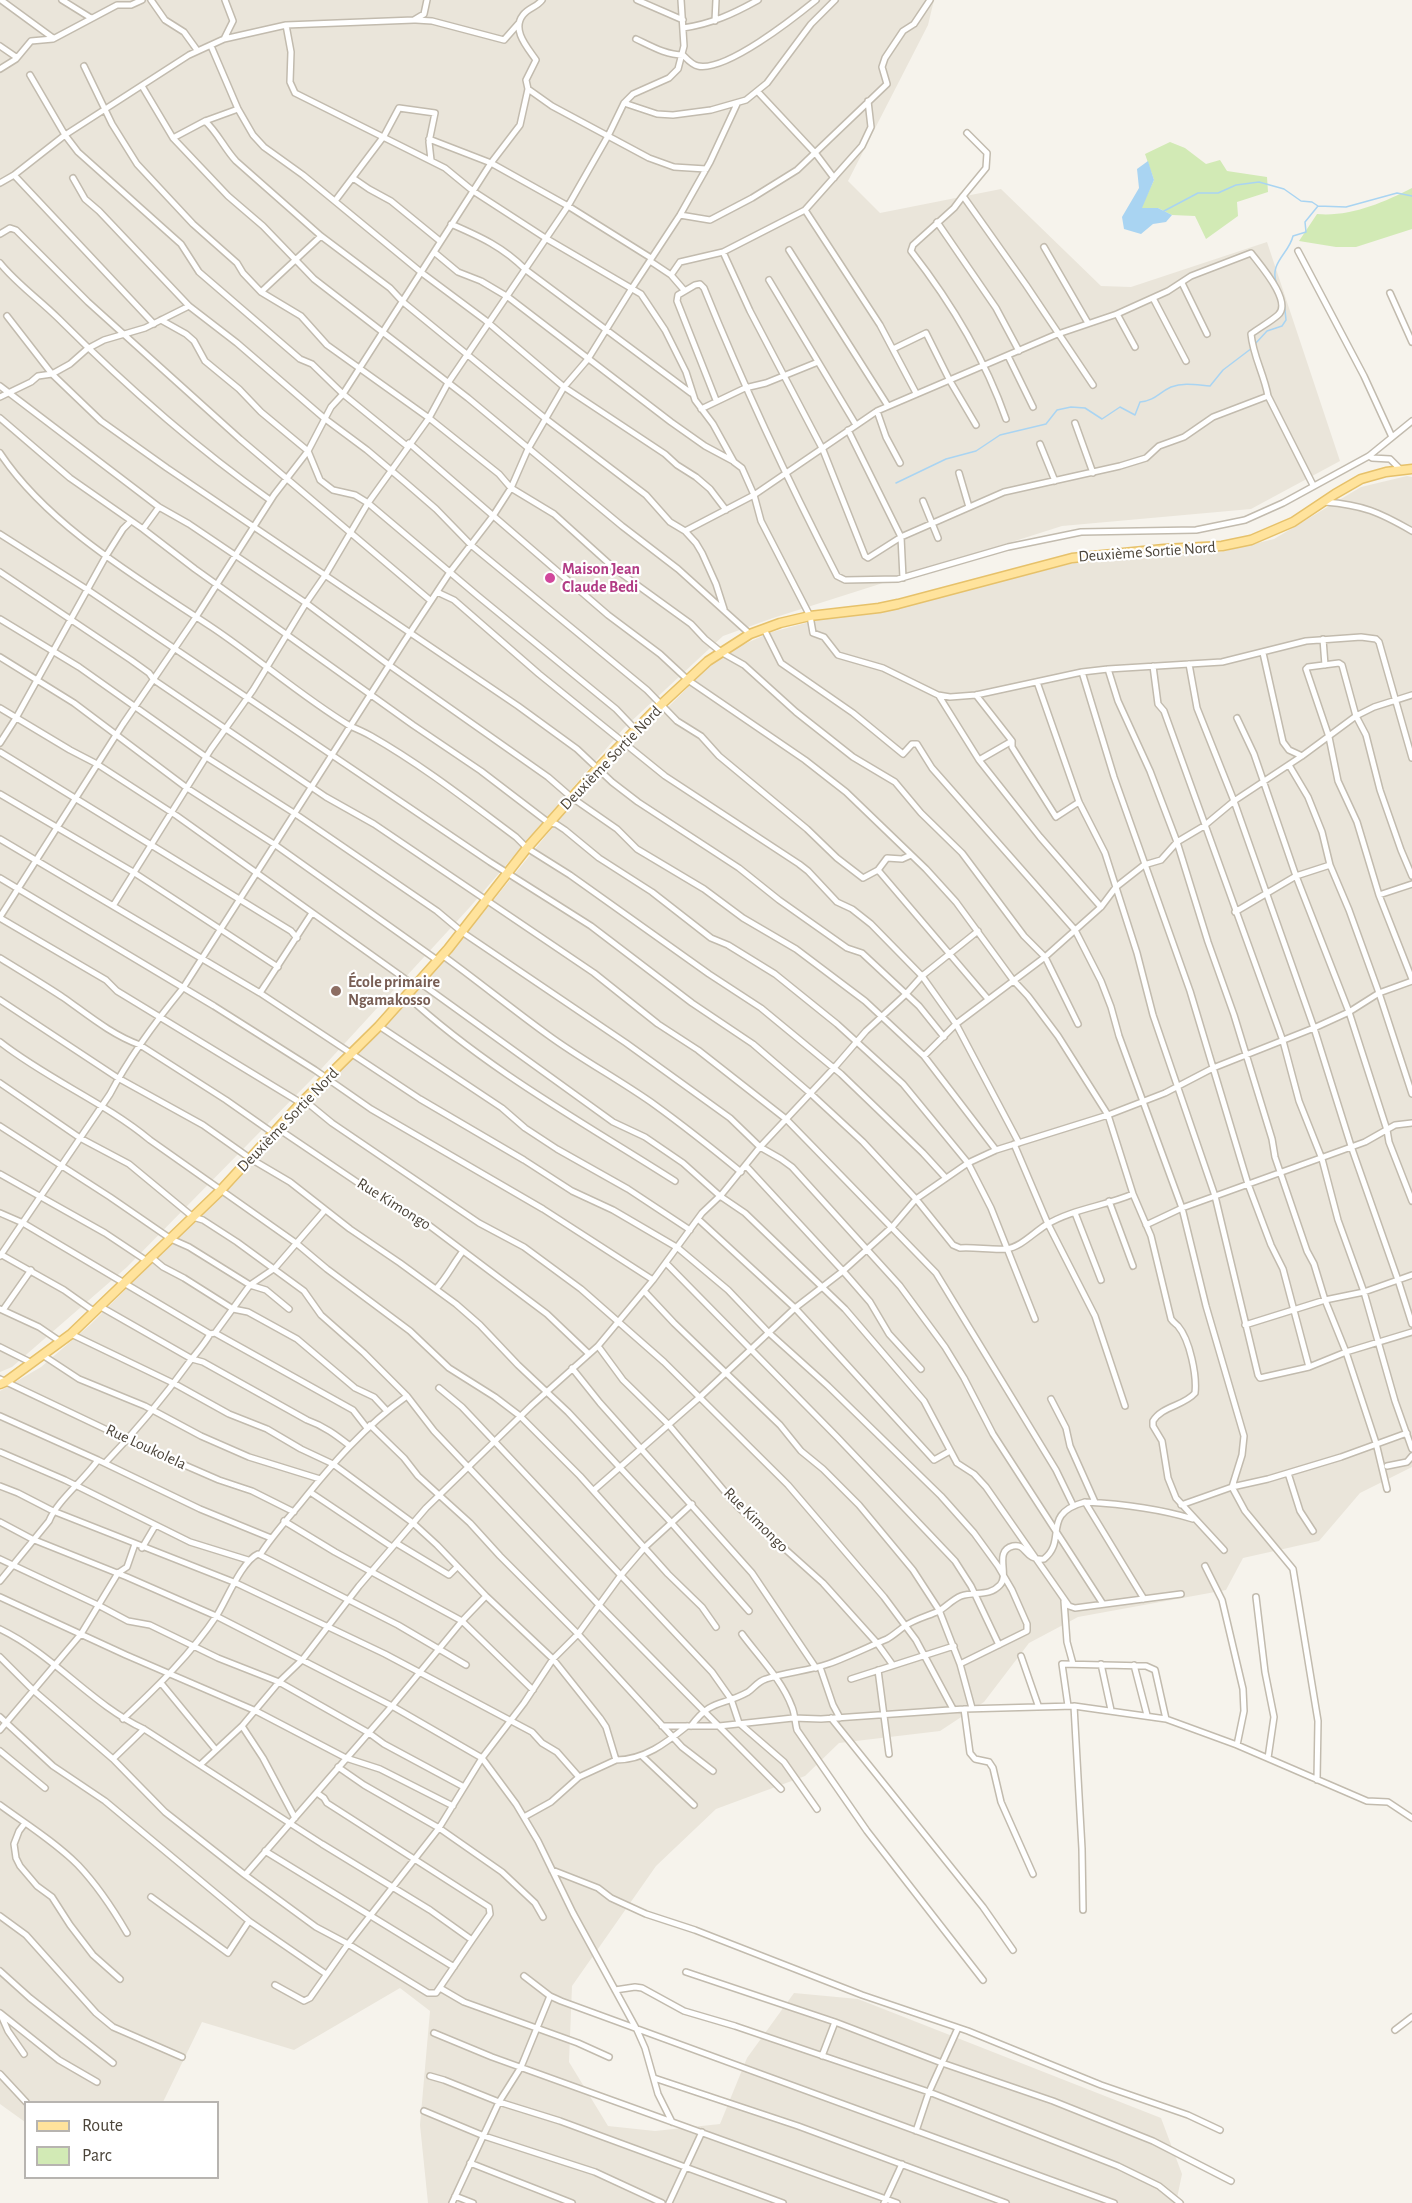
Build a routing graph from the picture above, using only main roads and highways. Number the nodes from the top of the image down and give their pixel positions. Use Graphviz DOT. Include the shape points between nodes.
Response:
graph roads {
  1 [pos="1412,469"];
  2 [pos="2,1381"];
  1 -- 2 [label="main road, Deuxième Sortie Nord" via="1361,479 1293,522 1251,540 1222,546 1072,558 888,606 780,622 720,652 571,797 417,984 220,1191 71,1334"];
}
